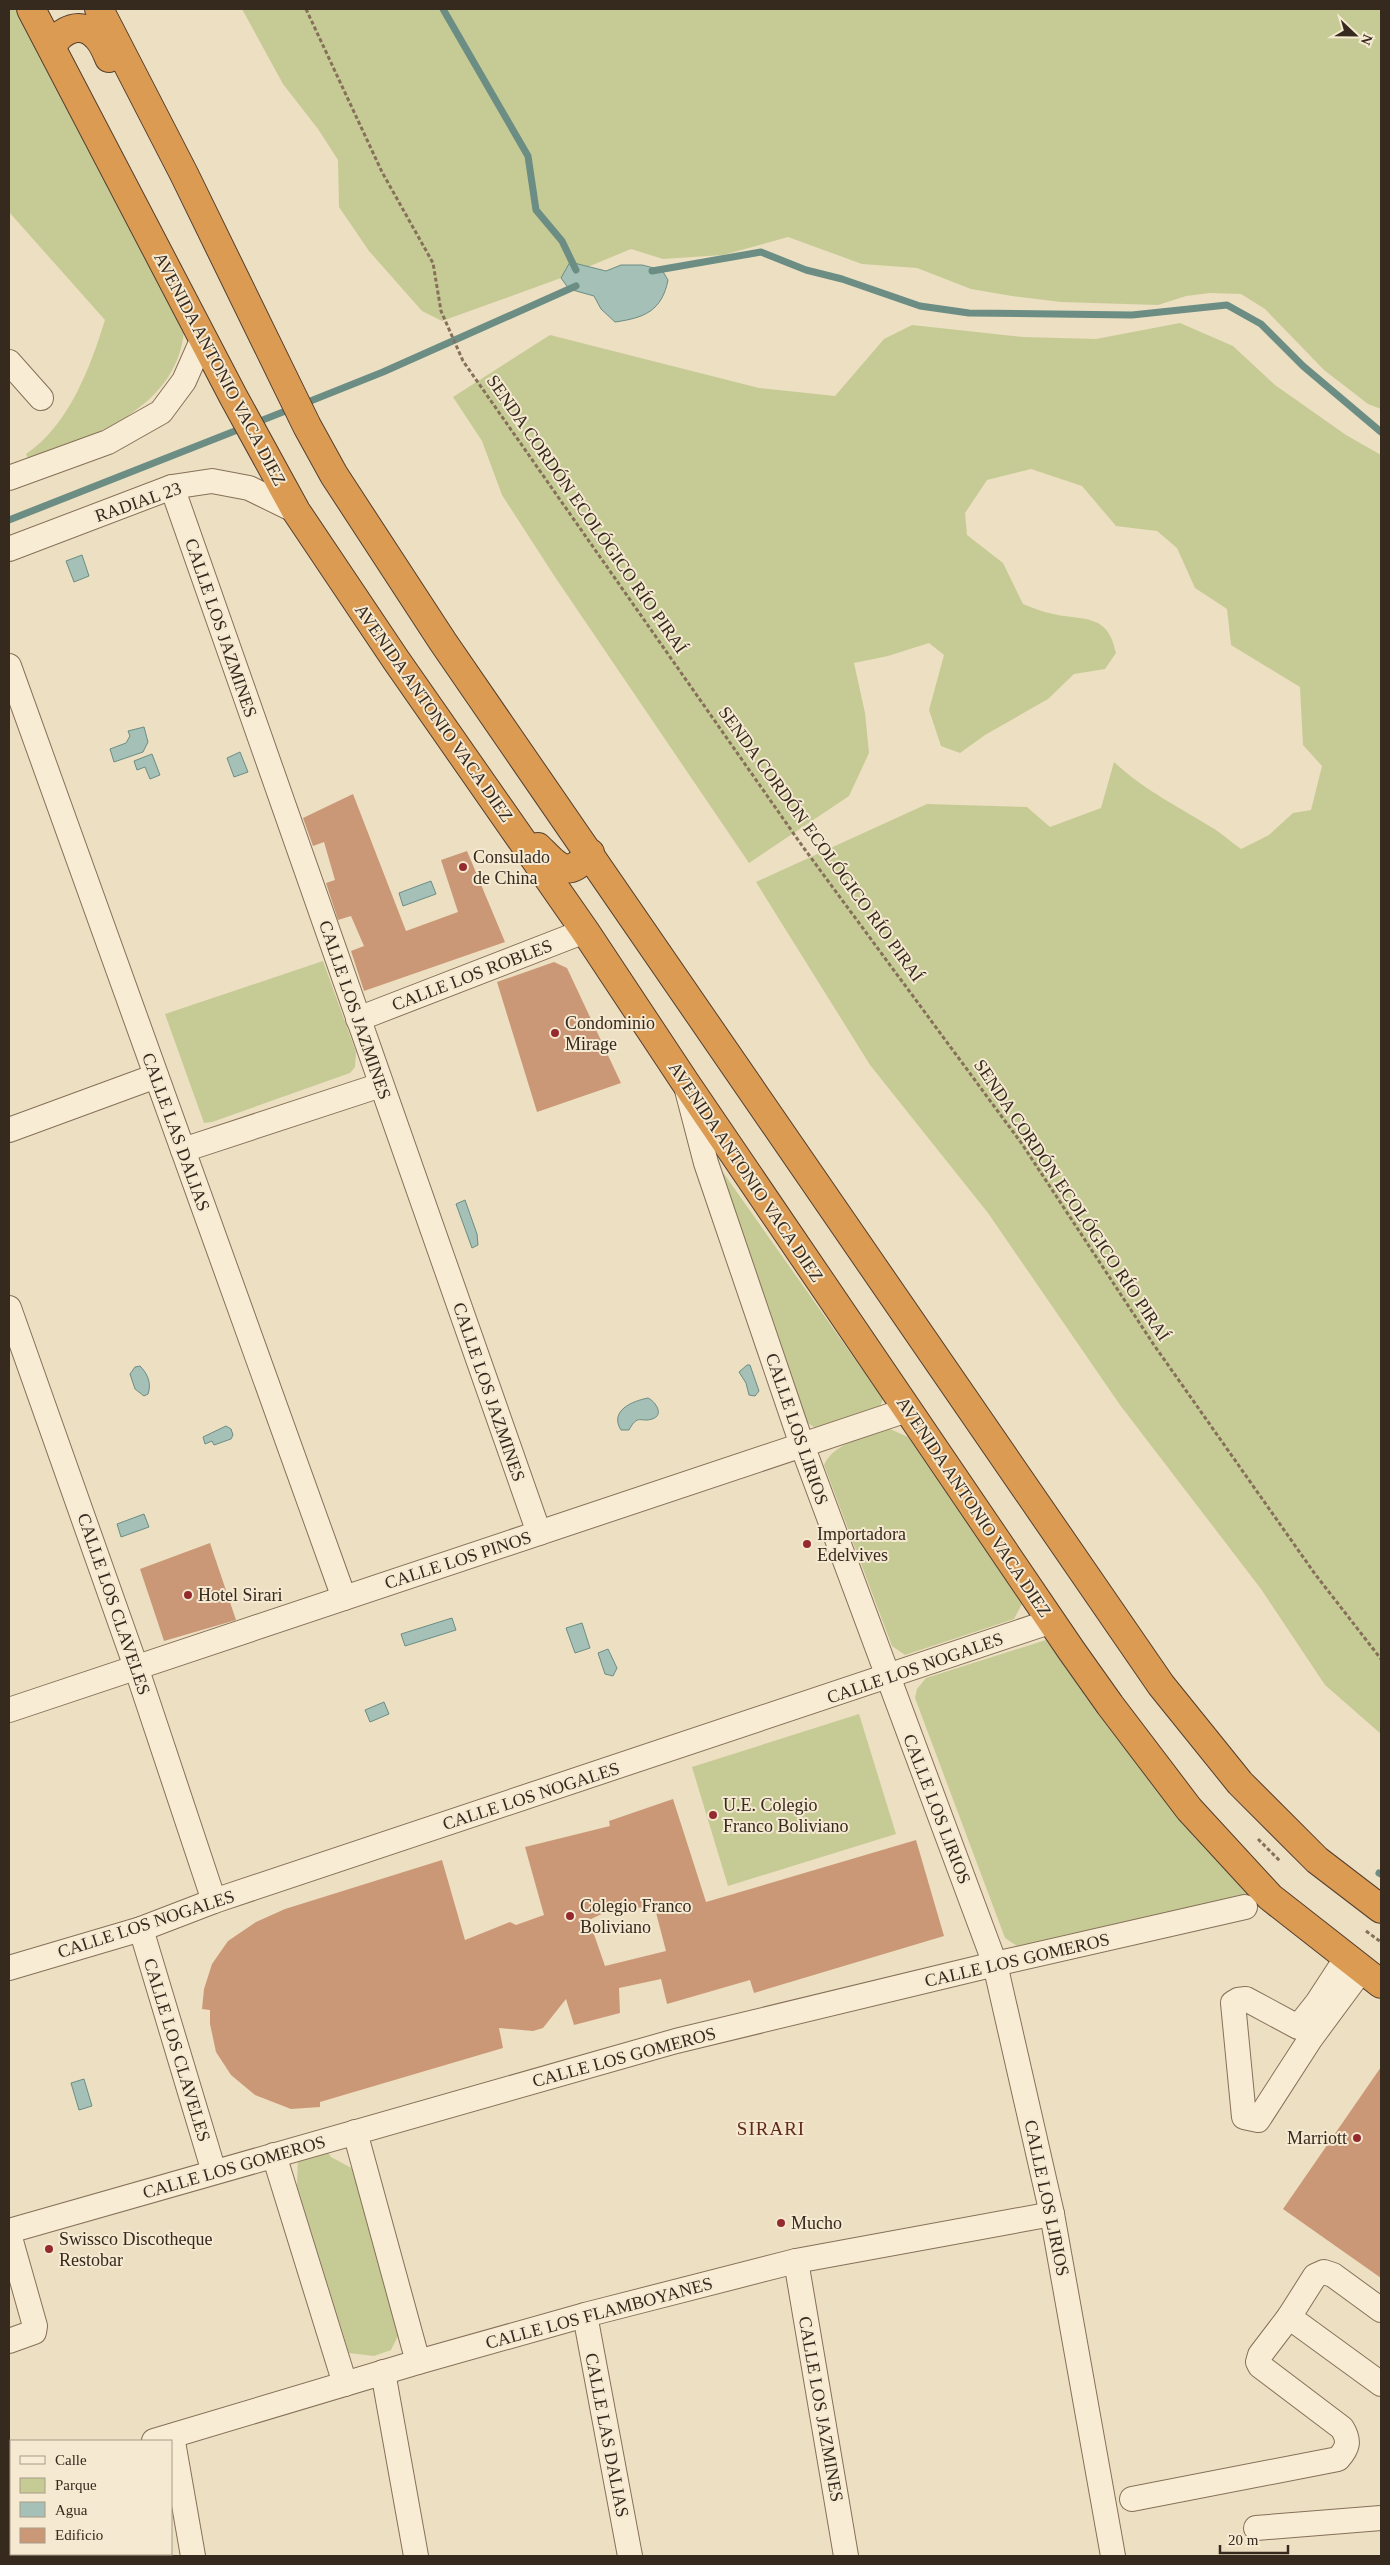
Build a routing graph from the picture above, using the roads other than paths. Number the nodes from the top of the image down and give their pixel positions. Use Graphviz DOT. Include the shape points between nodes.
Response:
graph roads {
  1 [pos="31,9"];
  2 [pos="99,9"];
  3 [pos="52,47"];
  4 [pos="184,174"];
  5 [pos="202,338"];
  6 [pos="9,362"];
  7 [pos="41,398"];
  8 [pos="9,478"];
  9 [pos="172,487"];
  10 [pos="296,511"];
  11 [pos="9,549"];
  12 [pos="9,666"];
  13 [pos="498,807"];
  14 [pos="590,853"];
  15 [pos="585,931"];
  16 [pos="358,1018"];
  17 [pos="156,1076"];
  18 [pos="685,1082"];
  19 [pos="382,1085"];
  20 [pos="9,1130"];
  21 [pos="183,1150"];
  22 [pos="9,1308"];
  23 [pos="907,1410"];
  24 [pos="802,1445"];
  25 [pos="539,1533"];
  26 [pos="344,1598"];
  27 [pos="1052,1622"];
  28 [pos="136,1667"];
  29 [pos="887,1677"];
  30 [pos="9,1710"];
  31 [pos="214,1901"];
  32 [pos="1245,1907"];
  33 [pos="1381,1909"];
  34 [pos="141,1929"];
  35 [pos="995,1964"];
  36 [pos="9,1968"];
  37 [pos="1363,1970"];
  38 [pos="1305,2032"];
  39 [pos="355,2132"];
  40 [pos="274,2155"];
  41 [pos="214,2172"];
  42 [pos="1052,2214"];
  43 [pos="9,2230"];
  44 [pos="9,2234"];
  45 [pos="796,2262"];
  46 [pos="1381,2310"];
  47 [pos="585,2315"];
  48 [pos="1289,2317"];
  49 [pos="9,2341"];
  50 [pos="418,2362"];
  51 [pos="383,2372"];
  52 [pos="345,2384"];
  53 [pos="1381,2384"];
  54 [pos="163,2439"];
  55 [pos="172,2474"];
  56 [pos="1132,2499"];
  57 [pos="1381,2518"];
  58 [pos="1256,2528"];
  59 [pos="193,2556"];
  60 [pos="416,2556"];
  61 [pos="630,2556"];
  62 [pos="846,2556"];
  63 [pos="1113,2556"];
  1 -- 3 [label="highway, AVENIDA ANTONIO VACA DIEZ"];
  2 -- 4 [label="highway"];
  3 -- 4 [label="highway" via="62,32 71,28 84,28 95,35 149,136"];
  3 -- 5 [label="highway, AVENIDA ANTONIO VACA DIEZ"];
  4 -- 14 [label="highway" via="334,475 443,642"];
  5 -- 8 [label="street" via="184,380 161,412 108,442"];
  5 -- 10 [label="highway, AVENIDA ANTONIO VACA DIEZ"];
  6 -- 7 [label="street"];
  9 -- 10 [label="street, RADIAL 23" via="212,481 249,488"];
  9 -- 11 [label="street, RADIAL 23"];
  9 -- 16 [label="street, CALLE LOS JAZMINES"];
  10 -- 13 [label="highway, AVENIDA ANTONIO VACA DIEZ"];
  12 -- 17 [label="street, CALLE LAS DALIAS"];
  13 -- 14 [label="highway" via="557,866 573,869"];
  13 -- 15 [label="highway, AVENIDA ANTONIO VACA DIEZ"];
  14 -- 33 [label="highway" via="1161,1685 1240,1784 1317,1860"];
  15 -- 16 [label="street, CALLE LOS ROBLES"];
  15 -- 18 [label="highway, AVENIDA ANTONIO VACA DIEZ"];
  16 -- 19 [label="street, CALLE LOS JAZMINES"];
  17 -- 20 [label="street"];
  17 -- 21 [label="street, CALLE LAS DALIAS"];
  18 -- 23 [label="highway, AVENIDA ANTONIO VACA DIEZ"];
  18 -- 24 [label="street, CALLE LOS LIRIOS" via="706,1163"];
  19 -- 21 [label="street"];
  19 -- 25 [label="street, CALLE LOS JAZMINES"];
  21 -- 26 [label="street, CALLE LAS DALIAS"];
  22 -- 28 [label="street, CALLE LOS CLAVELES"];
  23 -- 24 [label="street, CALLE LOS PINOS"];
  23 -- 27 [label="highway, AVENIDA ANTONIO VACA DIEZ"];
  24 -- 25 [label="street, CALLE LOS PINOS"];
  24 -- 29 [label="street, CALLE LOS LIRIOS"];
  25 -- 26 [label="street, CALLE LOS PINOS"];
  26 -- 28 [label="street, CALLE LOS PINOS"];
  27 -- 29 [label="street, CALLE LOS NOGALES"];
  27 -- 37 [label="highway, AVENIDA ANTONIO VACA DIEZ" via="1189,1809 1270,1897"];
  28 -- 30 [label="street, CALLE LOS PINOS"];
  28 -- 31 [label="street, CALLE LOS CLAVELES"];
  29 -- 31 [label="street, CALLE LOS NOGALES"];
  29 -- 35 [label="street, CALLE LOS LIRIOS"];
  31 -- 34 [label="street, CALLE LOS NOGALES"];
  32 -- 35 [label="street, CALLE LOS GOMEROS"];
  34 -- 36 [label="street, CALLE LOS NOGALES"];
  34 -- 41 [label="street, CALLE LOS CLAVELES"];
  35 -- 39 [label="street, CALLE LOS GOMEROS" via="676,2041"];
  35 -- 42 [label="street, CALLE LOS LIRIOS"];
  37 -- 38 [label="street" via="1317,2003"];
  38 -- 38 [label="street" via="1246,1999 1233,2003 1244,2117 1258,2120"];
  39 -- 40 [label="street, CALLE LOS GOMEROS"];
  39 -- 50 [label="street"];
  40 -- 41 [label="street, CALLE LOS GOMEROS"];
  40 -- 52 [label="street"];
  41 -- 43 [label="street, CALLE LOS GOMEROS"];
  42 -- 45 [label="street, CALLE LOS FLAMBOYANES"];
  42 -- 63 [label="street, CALLE LOS LIRIOS"];
  44 -- 49 [label="street" via="35,2326 29,2336"];
  45 -- 47 [label="street, CALLE LOS FLAMBOYANES"];
  45 -- 62 [label="street, CALLE LOS JAZMINES"];
  46 -- 48 [label="street" via="1324,2272 1315,2276"];
  47 -- 50 [label="street, CALLE LOS FLAMBOYANES"];
  47 -- 61 [label="street, CALLE LAS DALIAS"];
  48 -- 53 [label="street"];
  48 -- 56 [label="street" via="1258,2362 1342,2428 1348,2442 1346,2450 1338,2459"];
  50 -- 51 [label="street, CALLE LOS FLAMBOYANES"];
  51 -- 52 [label="street, CALLE LOS FLAMBOYANES"];
  51 -- 60 [label="street"];
  52 -- 54 [label="street, CALLE LOS FLAMBOYANES"];
  55 -- 59 [label="street"];
  57 -- 58 [label="street"];
}
